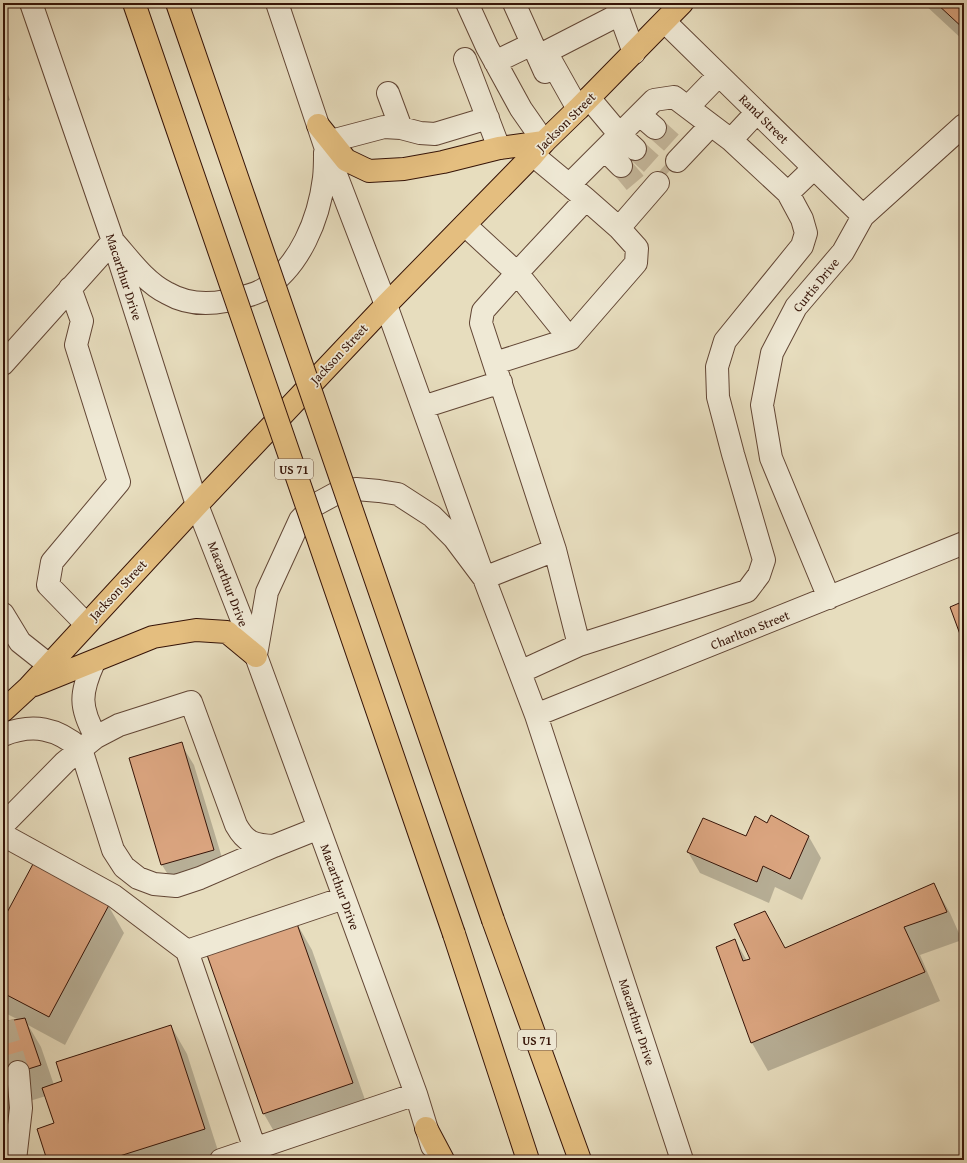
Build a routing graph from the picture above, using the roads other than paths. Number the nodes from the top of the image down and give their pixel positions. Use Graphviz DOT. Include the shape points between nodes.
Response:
graph roads {
  1 [pos="31,3"];
  2 [pos="134,3"];
  3 [pos="177,3"];
  4 [pos="279,3"];
  5 [pos="467,3"];
  6 [pos="514,3"];
  7 [pos="527,3"];
  8 [pos="682,3"];
  9 [pos="618,8"];
  10 [pos="664,22"];
  11 [pos="539,48"];
  12 [pos="634,53"];
  13 [pos="465,58"];
  14 [pos="495,62"];
  15 [pos="719,75"];
  16 [pos="388,93"];
  17 [pos="688,107"];
  18 [pos="578,110"];
  19 [pos="757,112"];
  20 [pos="488,118"];
  21 [pos="712,125"];
  22 [pos="964,125"];
  23 [pos="401,128"];
  24 [pos="435,134"];
  25 [pos="325,137"];
  26 [pos="731,140"];
  27 [pos="628,142"];
  28 [pos="499,148"];
  29 [pos="539,149"];
  30 [pos="605,150"];
  31 [pos="678,153"];
  32 [pos="444,162"];
  33 [pos="621,166"];
  34 [pos="814,168"];
  35 [pos="569,186"];
  36 [pos="647,188"];
  37 [pos="788,192"];
  38 [pos="586,199"];
  39 [pos="863,216"];
  40 [pos="465,224"];
  41 [pos="619,228"];
  42 [pos="113,241"];
  43 [pos="517,273"];
  44 [pos="70,288"];
  45 [pos="386,305"];
  46 [pos="570,339"];
  47 [pos="3,364"];
  48 [pos="498,372"];
  49 [pos="423,407"];
  50 [pos="197,505"];
  51 [pos="964,543"];
  52 [pos="555,550"];
  53 [pos="484,578"];
  54 [pos="829,598"];
  55 [pos="3,614"];
  56 [pos="86,624"];
  57 [pos="579,645"];
  58 [pos="256,656"];
  59 [pos="94,662"];
  60 [pos="49,666"];
  61 [pos="520,672"];
  62 [pos="29,687"];
  63 [pos="3,711"];
  64 [pos="536,716"];
  65 [pos="3,735"];
  66 [pos="88,743"];
  67 [pos="3,825"];
  68 [pos="319,828"];
  69 [pos="3,835"];
  70 [pos="274,846"];
  71 [pos="344,898"];
  72 [pos="187,951"];
  73 [pos="18,1072"];
  74 [pos="416,1094"];
  75 [pos="426,1128"];
  76 [pos="255,1149"];
  77 [pos="15,1160"];
  78 [pos="221,1160"];
  79 [pos="437,1160"];
  80 [pos="443,1160"];
  81 [pos="528,1160"];
  82 [pos="580,1160"];
  83 [pos="682,1160"];
  1 -- 42 [label="street, Macarthur Drive"];
  2 -- 81 [label="main road, US 71, bridge" via="454,934"];
  3 -- 82 [label="main road, US 71, bridge" via="493,920"];
  4 -- 25 [label="street, Macarthur Drive"];
  5 -- 14 [label="street"];
  6 -- 11 [label="street"];
  7 -- 11 [label="street"];
  8 -- 10 [label="main road, Jackson Street"];
  9 -- 11 [label="street"];
  9 -- 12 [label="street"];
  10 -- 12 [label="main road, Jackson Street"];
  10 -- 15 [label="street, Rand Street"];
  11 -- 14 [label="street"];
  11 -- 18 [label="street"];
  12 -- 18 [label="main road, Jackson Street"];
  13 -- 20 [label="street"];
  14 -- 29 [label="street"];
  15 -- 17 [label="street"];
  15 -- 19 [label="street, Rand Street"];
  16 -- 23 [label="street"];
  17 -- 21 [label="street"];
  17 -- 27 [label="street" via="674,97 654,100 647,121"];
  18 -- 27 [label="street"];
  18 -- 29 [label="main road, Jackson Street"];
  19 -- 26 [label="street"];
  19 -- 34 [label="street, Rand Street"];
  20 -- 24 [label="street"];
  20 -- 28 [label="street"];
  21 -- 26 [label="street"];
  21 -- 31 [label="street"];
  22 -- 39 [label="street, Curtis Drive"];
  23 -- 24 [label="street"];
  23 -- 25 [label="street" via="384,127"];
  24 -- 32 [label="street"];
  25 -- 32 [label="main road" via="346,160 369,171 404,170"];
  25 -- 42 [label="street" via="324,177 310,233 279,278 262,290 242,298 214,303 190,303 167,293 146,277"];
  25 -- 45 [label="street, Macarthur Drive"];
  26 -- 37 [label="street"];
  27 -- 30 [label="street"];
  28 -- 29 [label="main road"];
  28 -- 32 [label="main road"];
  29 -- 35 [label="street"];
  29 -- 40 [label="main road, Jackson Street"];
  30 -- 33 [label="street"];
  30 -- 35 [label="street"];
  34 -- 37 [label="street"];
  34 -- 39 [label="street, Rand Street"];
  35 -- 38 [label="street"];
  36 -- 41 [label="street"];
  37 -- 57 [label="street" via="806,233 802,246 725,340 717,368 718,397 764,560 759,575 747,591"];
  38 -- 41 [label="street"];
  38 -- 43 [label="street"];
  39 -- 54 [label="street, Curtis Drive" via="843,252 796,307 772,353 762,405 770,458"];
  40 -- 43 [label="street"];
  40 -- 45 [label="main road, Jackson Street"];
  41 -- 46 [label="street" via="637,248 636,263"];
  42 -- 44 [label="street"];
  42 -- 50 [label="street, Macarthur Drive"];
  43 -- 46 [label="street"];
  43 -- 48 [label="street" via="483,311 481,323"];
  44 -- 47 [label="street"];
  44 -- 56 [label="street" via="82,321 76,345 119,482 52,562 48,585"];
  45 -- 49 [label="street, Macarthur Drive"];
  45 -- 50 [label="main road, Jackson Street"];
  46 -- 48 [label="street"];
  48 -- 49 [label="street"];
  48 -- 52 [label="street"];
  49 -- 53 [label="street, Macarthur Drive"];
  50 -- 56 [label="main road, Jackson Street"];
  50 -- 58 [label="street, Macarthur Drive"];
  51 -- 54 [label="street, Charlton Street"];
  52 -- 53 [label="street"];
  52 -- 57 [label="street"];
  53 -- 58 [label="street" via="454,538 432,516 398,494 356,489 336,494 313,506 300,520 267,592"];
  53 -- 61 [label="street, Macarthur Drive"];
  54 -- 64 [label="street, Charlton Street"];
  55 -- 60 [label="street" via="20,642"];
  56 -- 60 [label="main road, Jackson Street"];
  57 -- 61 [label="street"];
  58 -- 59 [label="main road" via="227,632 196,630 153,637"];
  58 -- 68 [label="street, Macarthur Drive"];
  59 -- 62 [label="main road"];
  59 -- 66 [label="street" via="84,686 83,698 89,724"];
  60 -- 62 [label="main road, Jackson Street"];
  61 -- 64 [label="street, Macarthur Drive"];
  62 -- 63 [label="main road, Jackson Street"];
  64 -- 83 [label="street, Macarthur Drive"];
  65 -- 66 [label="street" via="33,728"];
  66 -- 67 [label="street" via="65,762"];
  66 -- 70 [label="street" via="119,725 191,702 241,834 259,845"];
  66 -- 70 [label="street" via="113,850 124,867 138,878 154,884 176,886"];
  68 -- 70 [label="street"];
  68 -- 71 [label="street, Macarthur Drive"];
  69 -- 72 [label="street" via="114,896"];
  71 -- 72 [label="street"];
  71 -- 74 [label="street, Macarthur Drive"];
  72 -- 76 [label="street"];
  73 -- 77 [label="street" via="20,1108"];
  74 -- 75 [label="street, Macarthur Drive"];
  74 -- 76 [label="street"];
  75 -- 79 [label="street, Macarthur Drive"];
  75 -- 80 [label="main road"];
  76 -- 78 [label="street"];
}
